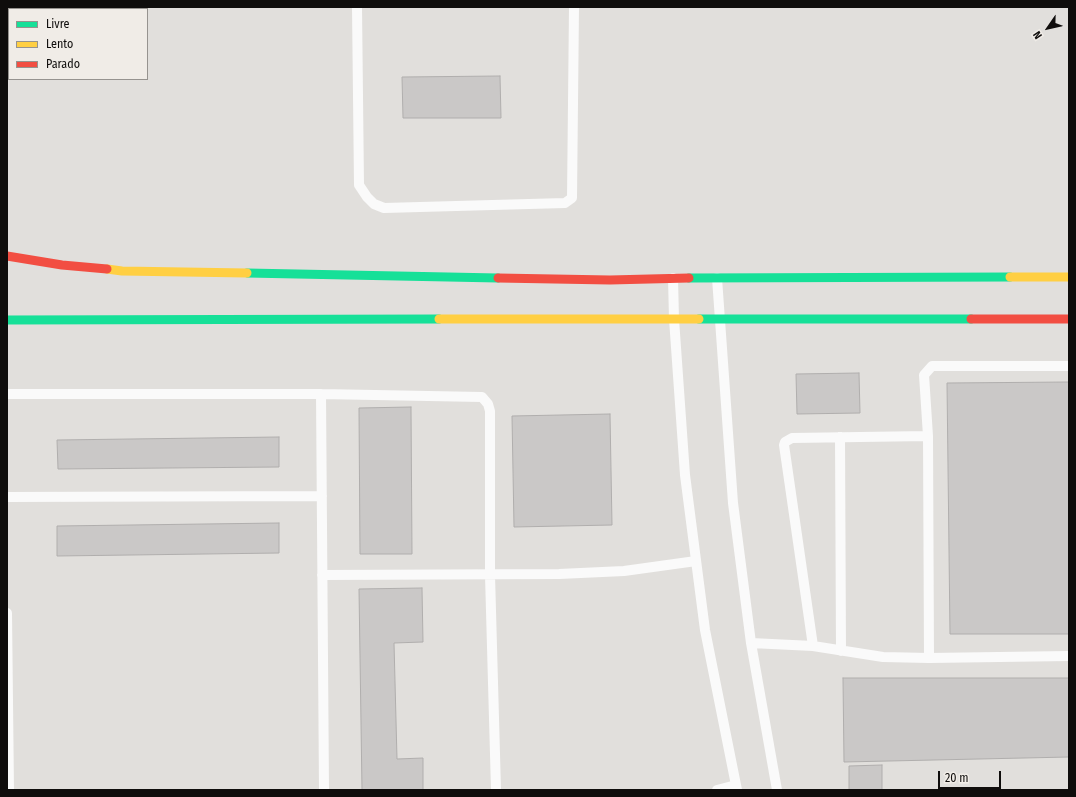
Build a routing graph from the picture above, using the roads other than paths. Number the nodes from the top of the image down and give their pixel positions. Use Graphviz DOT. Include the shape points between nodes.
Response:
graph roads {
  1 [pos="357,7"];
  2 [pos="574,7"];
  3 [pos="7,256"];
  4 [pos="1069,277"];
  5 [pos="673,278"];
  6 [pos="716,278"];
  7 [pos="674,319"];
  8 [pos="719,319"];
  9 [pos="1069,319"];
  10 [pos="7,320"];
  11 [pos="1069,366"];
  12 [pos="7,394"];
  13 [pos="321,394"];
  14 [pos="928,436"];
  15 [pos="840,437"];
  16 [pos="7,496"];
  17 [pos="322,496"];
  18 [pos="696,561"];
  19 [pos="490,575"];
  20 [pos="322,576"];
  21 [pos="7,614"];
  22 [pos="7,640"];
  23 [pos="752,643"];
  24 [pos="813,646"];
  25 [pos="841,651"];
  26 [pos="1069,656"];
  27 [pos="929,658"];
  28 [pos="737,788"];
  29 [pos="8,790"];
  30 [pos="324,790"];
  31 [pos="496,790"];
  32 [pos="717,790"];
  33 [pos="777,790"];
  1 -- 2 [label="lane" via="359,185 374,204 384,208 565,203 572,198"];
  3 -- 5 [label="street" via="122,271 602,280"];
  4 -- 6 [label="street"];
  5 -- 6 [label="street"];
  5 -- 7 [label="lane"];
  6 -- 8 [label="lane"];
  7 -- 8 [label="street"];
  7 -- 10 [label="street"];
  7 -- 18 [label="lane" via="684,475"];
  8 -- 9 [label="street"];
  8 -- 23 [label="lane" via="733,503"];
  11 -- 14 [label="lane" via="932,366 924,375"];
  12 -- 13 [label="lane"];
  13 -- 17 [label="lane"];
  13 -- 19 [label="lane" via="482,398 488,404"];
  14 -- 15 [label="lane"];
  14 -- 27 [label="lane"];
  15 -- 24 [label="lane" via="792,438 784,445"];
  15 -- 25 [label="lane"];
  16 -- 17 [label="lane"];
  17 -- 20 [label="lane"];
  18 -- 19 [label="lane" via="624,571"];
  18 -- 28 [label="lane" via="705,630"];
  19 -- 20 [label="lane"];
  19 -- 31 [label="lane"];
  20 -- 30 [label="lane"];
  21 -- 22 [label="lane"];
  22 -- 29 [label="lane"];
  23 -- 24 [label="lane"];
  23 -- 33 [label="lane"];
  24 -- 25 [label="lane"];
  25 -- 27 [label="lane" via="883,657"];
  26 -- 27 [label="lane"];
  28 -- 32 [label="lane"];
}
